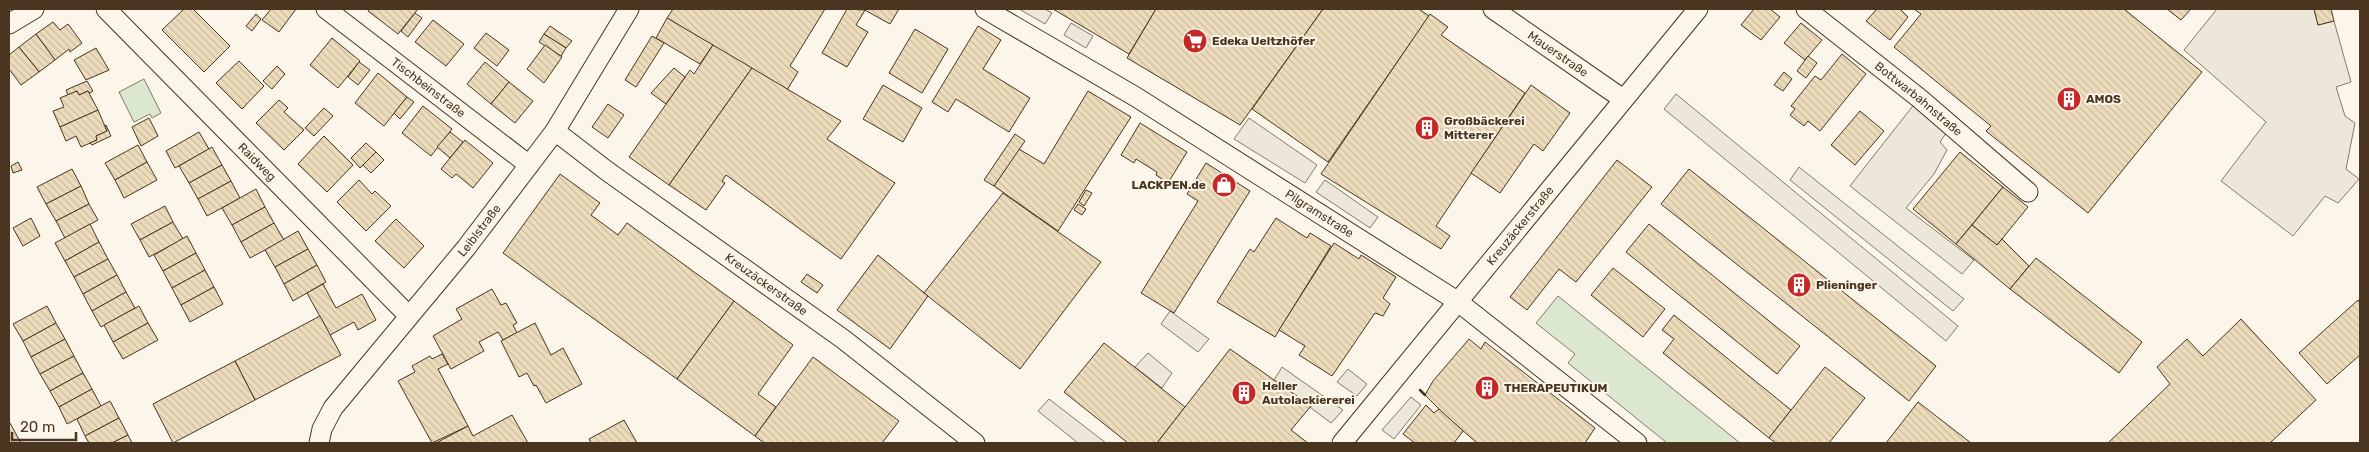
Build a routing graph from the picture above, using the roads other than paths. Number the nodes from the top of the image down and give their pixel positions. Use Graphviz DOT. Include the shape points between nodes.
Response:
graph roads {
  1 [pos="34,9"];
  2 [pos="106,9"];
  3 [pos="326,9"];
  4 [pos="630,9"];
  5 [pos="985,9"];
  6 [pos="1493,9"];
  7 [pos="1698,9"];
  8 [pos="1806,9"];
  9 [pos="9,24"];
  10 [pos="1623,99"];
  11 [pos="555,131"];
  12 [pos="529,165"];
  13 [pos="2028,192"];
  14 [pos="1457,301"];
  15 [pos="408,315"];
  16 [pos="319,443"];
  17 [pos="975,443"];
  18 [pos="1342,443"];
  19 [pos="1637,443"];
  1 -- 9 [label="street"];
  2 -- 15 [label="street, Raidweg"];
  3 -- 12 [label="street, Tischbeinstraße"];
  4 -- 11 [label="street, Leiblstraße"];
  5 -- 14 [label="street, Pilgramstraße" via="1136,98"];
  6 -- 10 [label="street, Mauerstraße"];
  7 -- 10 [label="street, Kreuzäckerstraße"];
  8 -- 13 [label="street, Bottwarbahnstraße" via="1918,98"];
  10 -- 14 [label="street, Kreuzäckerstraße"];
  11 -- 12 [label="street, Leiblstraße"];
  11 -- 17 [label="street, Kreuzäckerstraße" via="843,339"];
  12 -- 15 [label="street, Leiblstraße" via="466,248"];
  14 -- 18 [label="street, Kreuzäckerstraße" via="1391,387"];
  14 -- 19 [label="street, Pilgramstraße"];
  15 -- 16 [label="street, Leiblstraße" via="333,408"];
}
